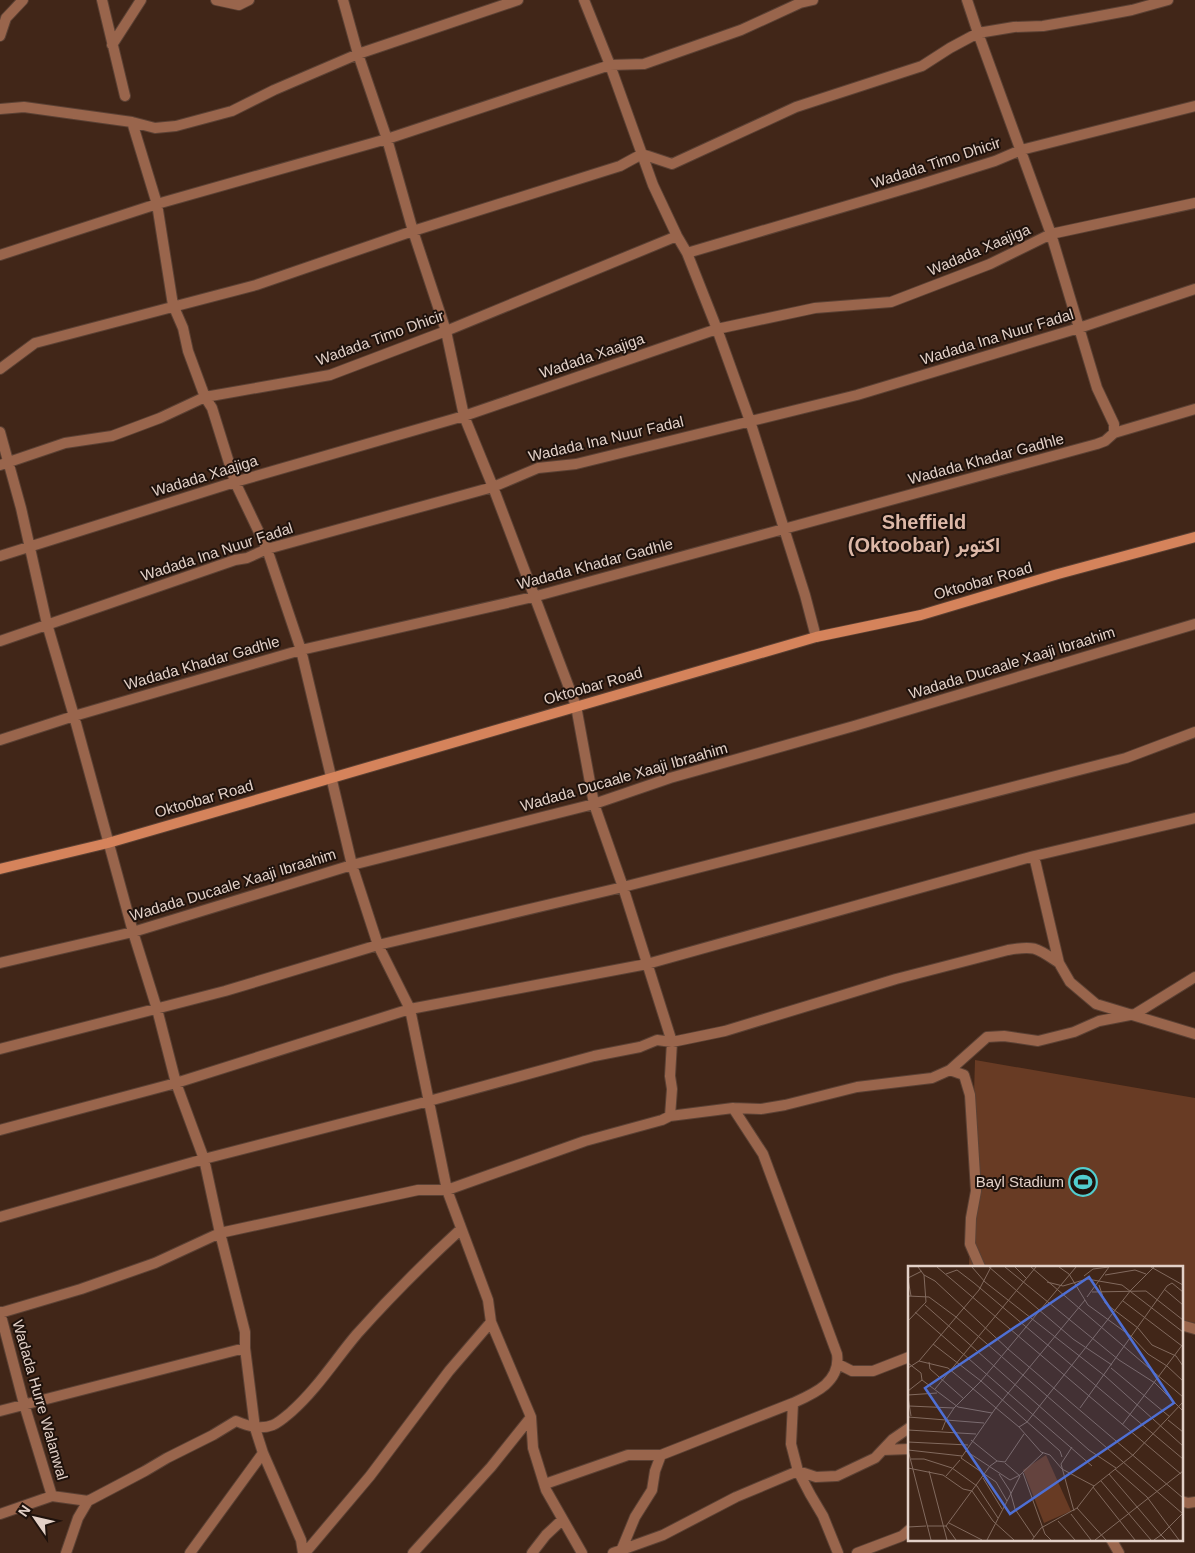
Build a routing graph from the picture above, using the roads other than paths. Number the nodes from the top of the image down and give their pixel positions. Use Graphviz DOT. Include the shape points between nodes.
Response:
graph roads {
  1 [pos="22,0"];
  2 [pos="102,0"];
  3 [pos="141,0"];
  4 [pos="216,0"];
  5 [pos="249,0"];
  6 [pos="343,0"];
  7 [pos="518,0"];
  8 [pos="584,0"];
  9 [pos="813,0"];
  10 [pos="967,0"];
  11 [pos="1168,0"];
  12 [pos="978,33"];
  13 [pos="0,35"];
  14 [pos="112,45"];
  15 [pos="358,54"];
  16 [pos="610,64"];
  17 [pos="125,96"];
  18 [pos="1195,106"];
  19 [pos="0,109"];
  20 [pos="132,122"];
  21 [pos="387,139"];
  22 [pos="1021,150"];
  23 [pos="642,154"];
  24 [pos="1195,203"];
  25 [pos="157,204"];
  26 [pos="413,231"];
  27 [pos="1051,234"];
  28 [pos="677,236"];
  29 [pos="687,253"];
  30 [pos="0,255"];
  31 [pos="1195,289"];
  32 [pos="173,305"];
  33 [pos="1079,328"];
  34 [pos="717,329"];
  35 [pos="446,331"];
  36 [pos="0,369"];
  37 [pos="205,397"];
  38 [pos="1195,409"];
  39 [pos="464,416"];
  40 [pos="750,421"];
  41 [pos="0,432"];
  42 [pos="1114,433"];
  43 [pos="4,464"];
  44 [pos="235,482"];
  45 [pos="493,487"];
  46 [pos="784,529"];
  47 [pos="1195,537"];
  48 [pos="30,547"];
  49 [pos="267,549"];
  50 [pos="0,556"];
  51 [pos="533,597"];
  52 [pos="47,624"];
  53 [pos="1195,624"];
  54 [pos="816,636"];
  55 [pos="0,641"];
  56 [pos="300,650"];
  57 [pos="576,706"];
  58 [pos="74,716"];
  59 [pos="1195,732"];
  60 [pos="0,740"];
  61 [pos="332,777"];
  62 [pos="594,804"];
  63 [pos="1195,818"];
  64 [pos="108,843"];
  65 [pos="1034,856"];
  66 [pos="352,865"];
  67 [pos="0,869"];
  68 [pos="622,887"];
  69 [pos="133,932"];
  70 [pos="378,945"];
  71 [pos="0,963"];
  72 [pos="1059,963"];
  73 [pos="647,964"];
  74 [pos="1195,977"];
  75 [pos="157,1009"];
  76 [pos="410,1010"];
  77 [pos="1135,1014"];
  78 [pos="1195,1034"];
  79 [pos="672,1042"];
  80 [pos="0,1049"];
  81 [pos="950,1070"];
  82 [pos="176,1083"];
  83 [pos="429,1101"];
  84 [pos="734,1108"];
  85 [pos="670,1116"];
  86 [pos="0,1130"];
  87 [pos="204,1159"];
  88 [pos="448,1190"];
  89 [pos="0,1217"];
  90 [pos="462,1229"];
  91 [pos="220,1233"];
  92 [pos="980,1266"];
  93 [pos="0,1312"];
  94 [pos="491,1322"];
  95 [pos="1182,1325"];
  96 [pos="1195,1329"];
  97 [pos="245,1348"];
  98 [pos="908,1357"];
  99 [pos="838,1364"];
  100 [pos="794,1403"];
  101 [pos="24,1404"];
  102 [pos="0,1411"];
  103 [pos="531,1417"];
  104 [pos="255,1428"];
  105 [pos="908,1429"];
  106 [pos="908,1449"];
  107 [pos="883,1450"];
  108 [pos="263,1453"];
  109 [pos="661,1455"];
  110 [pos="798,1471"];
  111 [pos="545,1484"];
  112 [pos="52,1496"];
  113 [pos="88,1501"];
  114 [pos="1182,1501"];
  115 [pos="1195,1502"];
  116 [pos="0,1514"];
  117 [pos="562,1520"];
  118 [pos="908,1531"];
  119 [pos="1112,1540"];
  120 [pos="617,1552"];
  121 [pos="66,1553"];
  122 [pos="190,1553"];
  123 [pos="304,1553"];
  124 [pos="413,1553"];
  125 [pos="532,1553"];
  126 [pos="582,1553"];
  127 [pos="838,1553"];
  128 [pos="857,1553"];
  129 [pos="1119,1553"];
  1 -- 13 [label="street" via="6,18"];
  2 -- 14 [label="street"];
  3 -- 14 [label="street"];
  4 -- 5 [label="street" via="239,4"];
  6 -- 15 [label="street"];
  7 -- 15 [label="street"];
  8 -- 16 [label="street"];
  9 -- 16 [label="street" via="741,30 644,64"];
  10 -- 12 [label="street"];
  11 -- 12 [label="street" via="1043,26"];
  12 -- 22 [label="street"];
  12 -- 23 [label="street" via="922,66 796,107 672,164"];
  14 -- 17 [label="street"];
  15 -- 20 [label="street" via="232,111 176,126 155,128"];
  15 -- 21 [label="street"];
  16 -- 21 [label="street"];
  16 -- 23 [label="street"];
  18 -- 22 [label="street, Wadada Timo Dhicir"];
  19 -- 20 [label="street" via="24,107"];
  20 -- 25 [label="street"];
  21 -- 25 [label="street"];
  21 -- 26 [label="street"];
  22 -- 27 [label="street"];
  22 -- 29 [label="street, Wadada Timo Dhicir" via="921,184"];
  23 -- 26 [label="street" via="620,166"];
  23 -- 28 [label="street"];
  24 -- 27 [label="street, Wadada Xaajiga"];
  25 -- 30 [label="street"];
  25 -- 32 [label="street"];
  26 -- 32 [label="street" via="256,284"];
  26 -- 35 [label="street"];
  27 -- 33 [label="street"];
  27 -- 34 [label="street, Wadada Xaajiga" via="990,264 891,302 815,308"];
  28 -- 29 [label="street"];
  28 -- 35 [label="street, Wadada Timo Dhicir"];
  29 -- 34 [label="street"];
  31 -- 33 [label="street, Wadada Ina Nuur Fadal"];
  32 -- 36 [label="street" via="35,343"];
  32 -- 37 [label="street"];
  33 -- 40 [label="street, Wadada Ina Nuur Fadal" via="857,396"];
  33 -- 42 [label="street" via="1097,388 1114,424"];
  34 -- 39 [label="street, Wadada Xaajiga"];
  34 -- 40 [label="street"];
  35 -- 37 [label="street, Wadada Timo Dhicir" via="330,375"];
  35 -- 39 [label="street"];
  37 -- 43 [label="street, Wadada Timo Dhicir" via="112,436 65,443"];
  37 -- 44 [label="street" via="212,408"];
  38 -- 42 [label="street, Wadada Khadar Gadhle"];
  39 -- 44 [label="street, Wadada Xaajiga"];
  39 -- 45 [label="street"];
  40 -- 45 [label="street, Wadada Ina Nuur Fadal" via="576,464 538,468"];
  40 -- 46 [label="street"];
  41 -- 43 [label="street"];
  42 -- 46 [label="street, Wadada Khadar Gadhle" via="1097,444"];
  43 -- 48 [label="street"];
  44 -- 48 [label="street, Wadada Xaajiga"];
  44 -- 49 [label="street"];
  45 -- 49 [label="street, Wadada Ina Nuur Fadal"];
  45 -- 51 [label="street"];
  46 -- 51 [label="street, Wadada Khadar Gadhle"];
  46 -- 54 [label="street"];
  47 -- 54 [label="street, Oktoobar Road" via="921,614"];
  48 -- 50 [label="street, Wadada Xaajiga"];
  48 -- 52 [label="street"];
  49 -- 52 [label="street, Wadada Ina Nuur Fadal"];
  49 -- 56 [label="street"];
  51 -- 56 [label="street, Wadada Khadar Gadhle"];
  51 -- 57 [label="street"];
  52 -- 55 [label="street, Wadada Ina Nuur Fadal"];
  52 -- 58 [label="street"];
  53 -- 62 [label="street, Wadada Ducaale Xaaji Ibraahim" via="864,724 670,778"];
  54 -- 57 [label="street, Oktoobar Road"];
  56 -- 58 [label="street, Wadada Khadar Gadhle"];
  56 -- 61 [label="street"];
  57 -- 61 [label="street, Oktoobar Road"];
  57 -- 62 [label="street"];
  58 -- 60 [label="street, Wadada Khadar Gadhle"];
  58 -- 64 [label="street"];
  59 -- 68 [label="street" via="1126,758"];
  61 -- 64 [label="street, Oktoobar Road"];
  61 -- 66 [label="street"];
  62 -- 66 [label="street, Wadada Ducaale Xaaji Ibraahim"];
  62 -- 68 [label="street"];
  63 -- 65 [label="street"];
  64 -- 67 [label="street, Oktoobar Road"];
  64 -- 69 [label="street"];
  65 -- 72 [label="street"];
  65 -- 73 [label="street"];
  66 -- 69 [label="street, Wadada Ducaale Xaaji Ibraahim"];
  66 -- 70 [label="street"];
  68 -- 70 [label="street"];
  68 -- 73 [label="street"];
  69 -- 71 [label="street, Wadada Ducaale Xaaji Ibraahim"];
  69 -- 75 [label="street"];
  70 -- 75 [label="street"];
  70 -- 76 [label="street"];
  72 -- 77 [label="street" via="1070,982 1096,1004"];
  72 -- 79 [label="street" via="1027,946 896,979 725,1032"];
  73 -- 76 [label="street"];
  73 -- 79 [label="street"];
  74 -- 77 [label="street"];
  75 -- 80 [label="street"];
  75 -- 82 [label="street"];
  76 -- 82 [label="street"];
  76 -- 83 [label="street"];
  77 -- 78 [label="street"];
  77 -- 81 [label="street" via="1099,1021 1074,1032 1038,1041 987,1037"];
  79 -- 83 [label="street" via="657,1040"];
  79 -- 85 [label="street"];
  81 -- 84 [label="street" via="932,1078 857,1087 785,1105 761,1109"];
  81 -- 92 [label="street" via="964,1075 970,1095 976,1191 970,1244"];
  82 -- 86 [label="street"];
  82 -- 87 [label="street"];
  83 -- 87 [label="street"];
  83 -- 88 [label="street"];
  84 -- 85 [label="street"];
  84 -- 99 [label="street" via="763,1154"];
  85 -- 88 [label="street" via="547,1154"];
  87 -- 89 [label="street"];
  87 -- 91 [label="street"];
  88 -- 90 [label="street"];
  88 -- 91 [label="street" via="418,1190"];
  90 -- 94 [label="street" via="488,1300"];
  90 -- 104 [label="street" via="420,1267 357,1334 305,1400 272,1426"];
  91 -- 93 [label="street" via="155,1263 82,1289"];
  91 -- 97 [label="street" via="245,1332"];
  93 -- 101 [label="street, Wadada Hurre Walanwal"];
  94 -- 103 [label="street"];
  94 -- 123 [label="street" via="449,1371 370,1476"];
  95 -- 96 [label="street"];
  97 -- 101 [label="street"];
  97 -- 104 [label="street"];
  98 -- 99 [label="street" via="873,1371 852,1371"];
  99 -- 100 [label="street" via="833,1378 818,1392"];
  100 -- 109 [label="street"];
  100 -- 110 [label="street" via="791,1444"];
  101 -- 102 [label="street"];
  101 -- 112 [label="street, Wadada Hurre Walanwal"];
  103 -- 111 [label="street" via="534,1448"];
  103 -- 124 [label="street" via="491,1467"];
  104 -- 108 [label="street"];
  104 -- 113 [label="street" via="236,1421"];
  105 -- 107 [label="street"];
  106 -- 107 [label="street"];
  107 -- 110 [label="street" via="875,1458 837,1476 816,1477"];
  108 -- 122 [label="street"];
  108 -- 123 [label="street"];
  109 -- 111 [label="street" via="628,1455"];
  109 -- 120 [label="street" via="652,1490"];
  110 -- 120 [label="street" via="736,1496 663,1535"];
  110 -- 127 [label="street" via="823,1516"];
  111 -- 117 [label="street"];
  112 -- 113 [label="street"];
  112 -- 116 [label="street"];
  113 -- 121 [label="street" via="78,1518"];
  114 -- 115 [label="street"];
  117 -- 125 [label="street"];
  117 -- 126 [label="street"];
  118 -- 128 [label="street"];
  119 -- 129 [label="street"];
}
